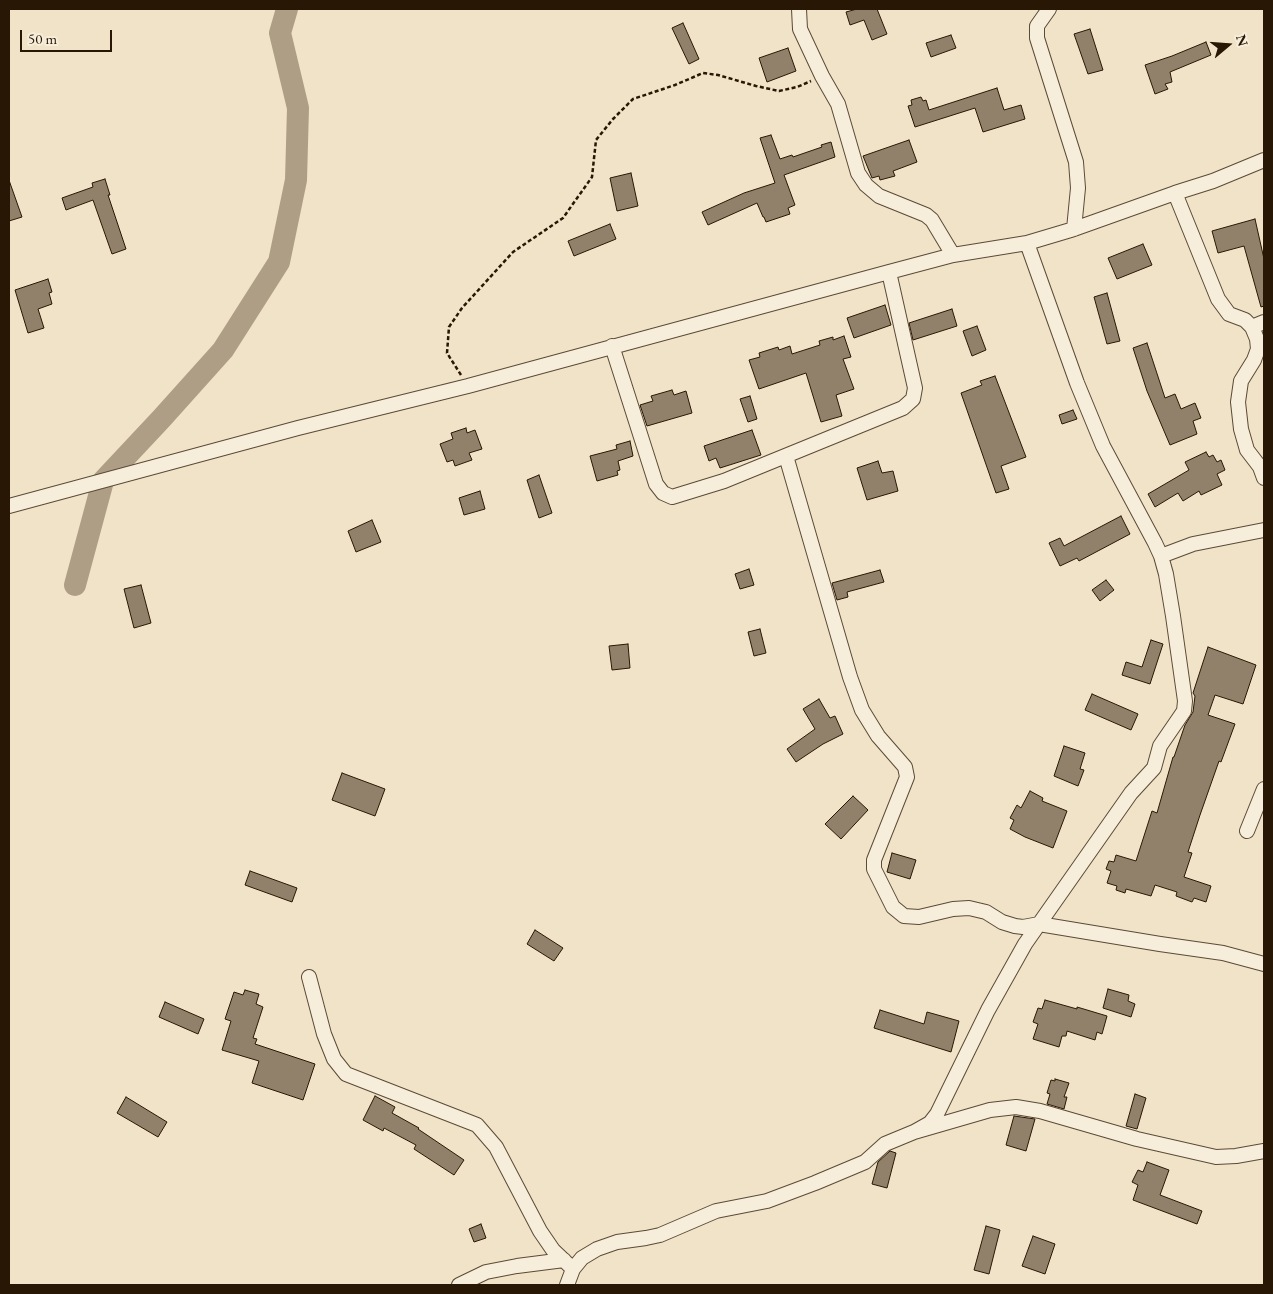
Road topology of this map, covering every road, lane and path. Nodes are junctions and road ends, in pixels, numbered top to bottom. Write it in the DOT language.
graph roads {
  1 [pos="799,9"];
  2 [pos="1050,9"];
  3 [pos="822,76"];
  4 [pos="1264,160"];
  5 [pos="1175,193"];
  6 [pos="1074,229"];
  7 [pos="1027,243"];
  8 [pos="953,255"];
  9 [pos="889,272"];
  10 [pos="1258,325"];
  11 [pos="612,346"];
  12 [pos="468,386"];
  13 [pos="786,456"];
  14 [pos="1264,478"];
  15 [pos="9,506"];
  16 [pos="1264,530"];
  17 [pos="1160,556"];
  18 [pos="1264,790"];
  19 [pos="1246,831"];
  20 [pos="1039,924"];
  21 [pos="1264,964"];
  22 [pos="309,976"];
  23 [pos="914,1132"];
  24 [pos="1264,1151"];
  25 [pos="569,1264"];
  26 [pos="459,1285"];
  27 [pos="567,1285"];
  1 -- 3 [label="street"];
  2 -- 6 [label="street"];
  3 -- 8 [label="street"];
  3 -- 12 [label="path"];
  4 -- 5 [label="street"];
  5 -- 6 [label="street"];
  5 -- 10 [label="street"];
  6 -- 7 [label="street"];
  7 -- 8 [label="street"];
  7 -- 17 [label="street"];
  8 -- 9 [label="street"];
  9 -- 11 [label="street"];
  9 -- 13 [label="street"];
  10 -- 14 [label="street"];
  11 -- 12 [label="street"];
  11 -- 13 [label="street"];
  12 -- 15 [label="street"];
  13 -- 20 [label="street"];
  16 -- 17 [label="street"];
  17 -- 20 [label="street"];
  18 -- 19 [label="street"];
  20 -- 21 [label="street"];
  20 -- 23 [label="street"];
  22 -- 25 [label="street"];
  23 -- 24 [label="street"];
  23 -- 25 [label="street"];
  25 -- 26 [label="street"];
  25 -- 27 [label="street"];
}
